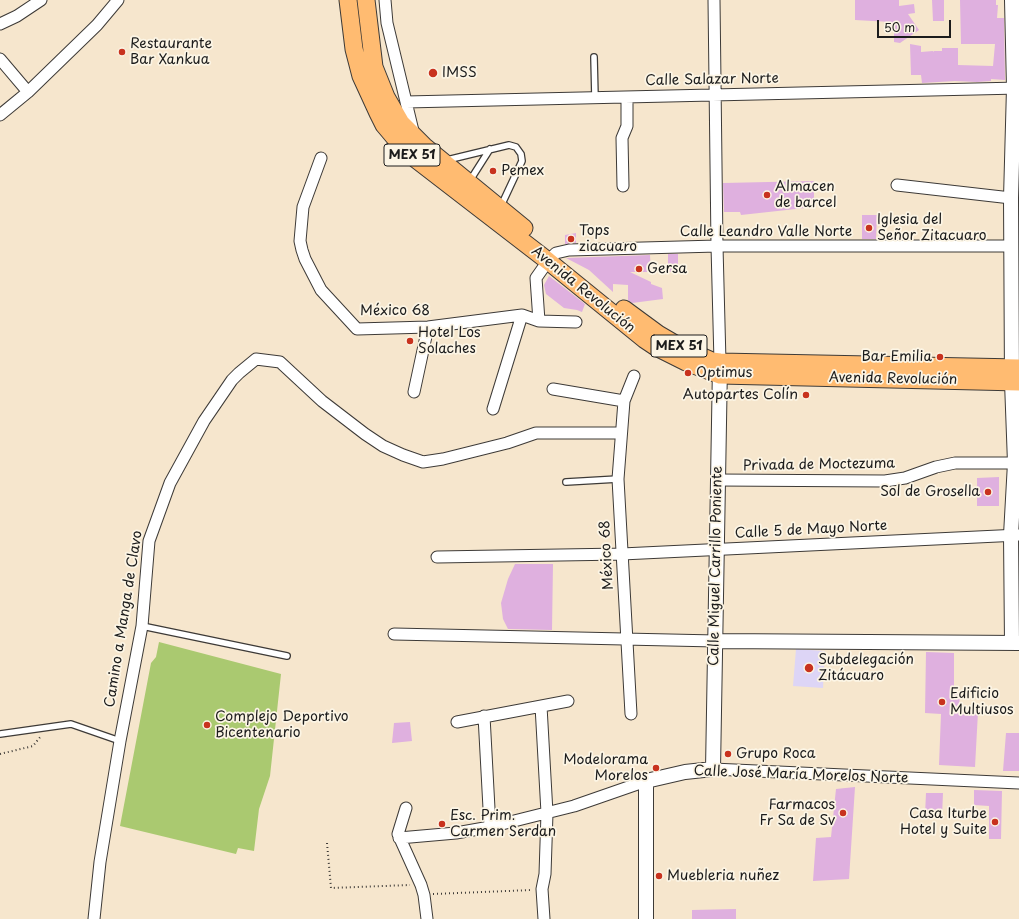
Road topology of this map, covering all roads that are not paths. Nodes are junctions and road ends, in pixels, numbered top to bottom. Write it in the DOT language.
graph roads {
  1 [pos="41,0"];
  2 [pos="118,0"];
  3 [pos="348,0"];
  4 [pos="366,0"];
  5 [pos="384,0"];
  6 [pos="714,0"];
  7 [pos="1012,0"];
  8 [pos="0,24"];
  9 [pos="594,56"];
  10 [pos="0,59"];
  11 [pos="1017,88"];
  12 [pos="28,92"];
  13 [pos="715,95"];
  14 [pos="628,97"];
  15 [pos="595,98"];
  16 [pos="406,102"];
  17 [pos="0,115"];
  18 [pos="415,137"];
  19 [pos="490,149"];
  20 [pos="321,158"];
  21 [pos="442,161"];
  22 [pos="897,185"];
  23 [pos="623,186"];
  24 [pos="465,188"];
  25 [pos="1011,198"];
  26 [pos="497,214"];
  27 [pos="717,246"];
  28 [pos="1011,246"];
  29 [pos="552,257"];
  30 [pos="522,315"];
  31 [pos="539,322"];
  32 [pos="576,322"];
  33 [pos="428,327"];
  34 [pos="720,369"];
  35 [pos="1015,375"];
  36 [pos="634,376"];
  37 [pos="554,389"];
  38 [pos="414,392"];
  39 [pos="624,401"];
  40 [pos="493,409"];
  41 [pos="621,432"];
  42 [pos="1015,463"];
  43 [pos="618,479"];
  44 [pos="717,480"];
  45 [pos="566,482"];
  46 [pos="1015,535"];
  47 [pos="717,550"];
  48 [pos="622,554"];
  49 [pos="437,557"];
  50 [pos="142,626"];
  51 [pos="394,634"];
  52 [pos="626,639"];
  53 [pos="716,641"];
  54 [pos="1015,643"];
  55 [pos="287,656"];
  56 [pos="568,700"];
  57 [pos="541,706"];
  58 [pos="631,714"];
  59 [pos="484,716"];
  60 [pos="457,722"];
  61 [pos="0,734"];
  62 [pos="120,741"];
  63 [pos="712,769"];
  64 [pos="646,781"];
  65 [pos="1019,782"];
  66 [pos="406,808"];
  67 [pos="547,813"];
  68 [pos="490,827"];
  69 [pos="399,838"];
  70 [pos="94,919"];
  71 [pos="427,919"];
  72 [pos="544,919"];
  73 [pos="646,919"];
  1 -- 8 [label="street"];
  2 -- 12 [label="street"];
  3 -- 24 [label="main road, Avenida Revolución / MEX 51"];
  4 -- 18 [label="main road, Avenida Revolución / MEX 51"];
  5 -- 16 [label="street"];
  6 -- 13 [label="street"];
  7 -- 11 [label="street"];
  9 -- 15 [label="lane"];
  10 -- 12 [label="street"];
  11 -- 13 [label="street, Calle Salazar Norte"];
  11 -- 25 [label="street"];
  12 -- 17 [label="street"];
  13 -- 14 [label="street, Calle Salazar Norte"];
  13 -- 27 [label="street"];
  14 -- 15 [label="street, Calle Salazar Norte"];
  14 -- 23 [label="street"];
  15 -- 16 [label="street, Calle Salazar Norte"];
  16 -- 18 [label="street"];
  18 -- 21 [label="main road, Avenida Revolución / MEX 51"];
  19 -- 21 [label="lane"];
  19 -- 24 [label="lane"];
  19 -- 26 [label="lane"];
  20 -- 33 [label="street, México 68"];
  21 -- 24 [label="main road, Avenida Revolución / MEX 51"];
  22 -- 25 [label="street"];
  24 -- 26 [label="main road, Avenida Revolución / MEX 51"];
  25 -- 28 [label="street"];
  26 -- 29 [label="main road, Avenida Revolución / MEX 51"];
  27 -- 28 [label="street, Calle Leandro Valle Norte"];
  27 -- 29 [label="street, Calle Leandro Valle Norte"];
  27 -- 34 [label="street"];
  28 -- 35 [label="street"];
  29 -- 31 [label="street"];
  29 -- 34 [label="main road, Avenida Revolución / MEX 51"];
  30 -- 31 [label="street, México 68"];
  30 -- 33 [label="street, México 68"];
  30 -- 40 [label="street"];
  31 -- 32 [label="street, México 68"];
  33 -- 38 [label="street"];
  34 -- 35 [label="main road, Avenida Revolución / MEX 51"];
  34 -- 44 [label="street, Calle Miguel Carrillo Poniente"];
  35 -- 42 [label="street"];
  36 -- 39 [label="street, México 68"];
  37 -- 39 [label="street"];
  39 -- 41 [label="street, México 68"];
  41 -- 43 [label="street, México 68"];
  41 -- 50 [label="street, Camino a Manga de Clavo"];
  42 -- 44 [label="street, Privada de Moctezuma"];
  42 -- 46 [label="street"];
  43 -- 45 [label="lane"];
  43 -- 48 [label="street, México 68"];
  44 -- 47 [label="street, Calle Miguel Carrillo Poniente"];
  46 -- 47 [label="street, Calle 5 de Mayo Norte"];
  46 -- 54 [label="street"];
  47 -- 48 [label="street, Calle 5 de Mayo Norte"];
  47 -- 53 [label="street, Calle Miguel Carrillo Poniente"];
  48 -- 49 [label="street, Calle 5 de Mayo Norte"];
  48 -- 52 [label="street, México 68"];
  50 -- 55 [label="lane"];
  50 -- 62 [label="street, Camino a Manga de Clavo"];
  51 -- 52 [label="street"];
  52 -- 53 [label="street"];
  52 -- 58 [label="street, México 68"];
  53 -- 54 [label="street"];
  53 -- 63 [label="street, Calle Miguel Carrillo Poniente"];
  56 -- 57 [label="street"];
  57 -- 59 [label="street"];
  57 -- 67 [label="street"];
  59 -- 60 [label="street"];
  59 -- 68 [label="street"];
  61 -- 62 [label="lane"];
  62 -- 70 [label="street, Camino a Manga de Clavo"];
  63 -- 64 [label="street, Calle José María Morelos Norte"];
  63 -- 65 [label="street, Calle José María Morelos Norte"];
  64 -- 67 [label="street, Calle José María Morelos Norte"];
  64 -- 73 [label="street"];
  66 -- 69 [label="street"];
  67 -- 68 [label="street, Calle José María Morelos Norte"];
  67 -- 72 [label="street"];
  68 -- 69 [label="street, Calle José María Morelos Norte"];
  69 -- 71 [label="street"];
}
